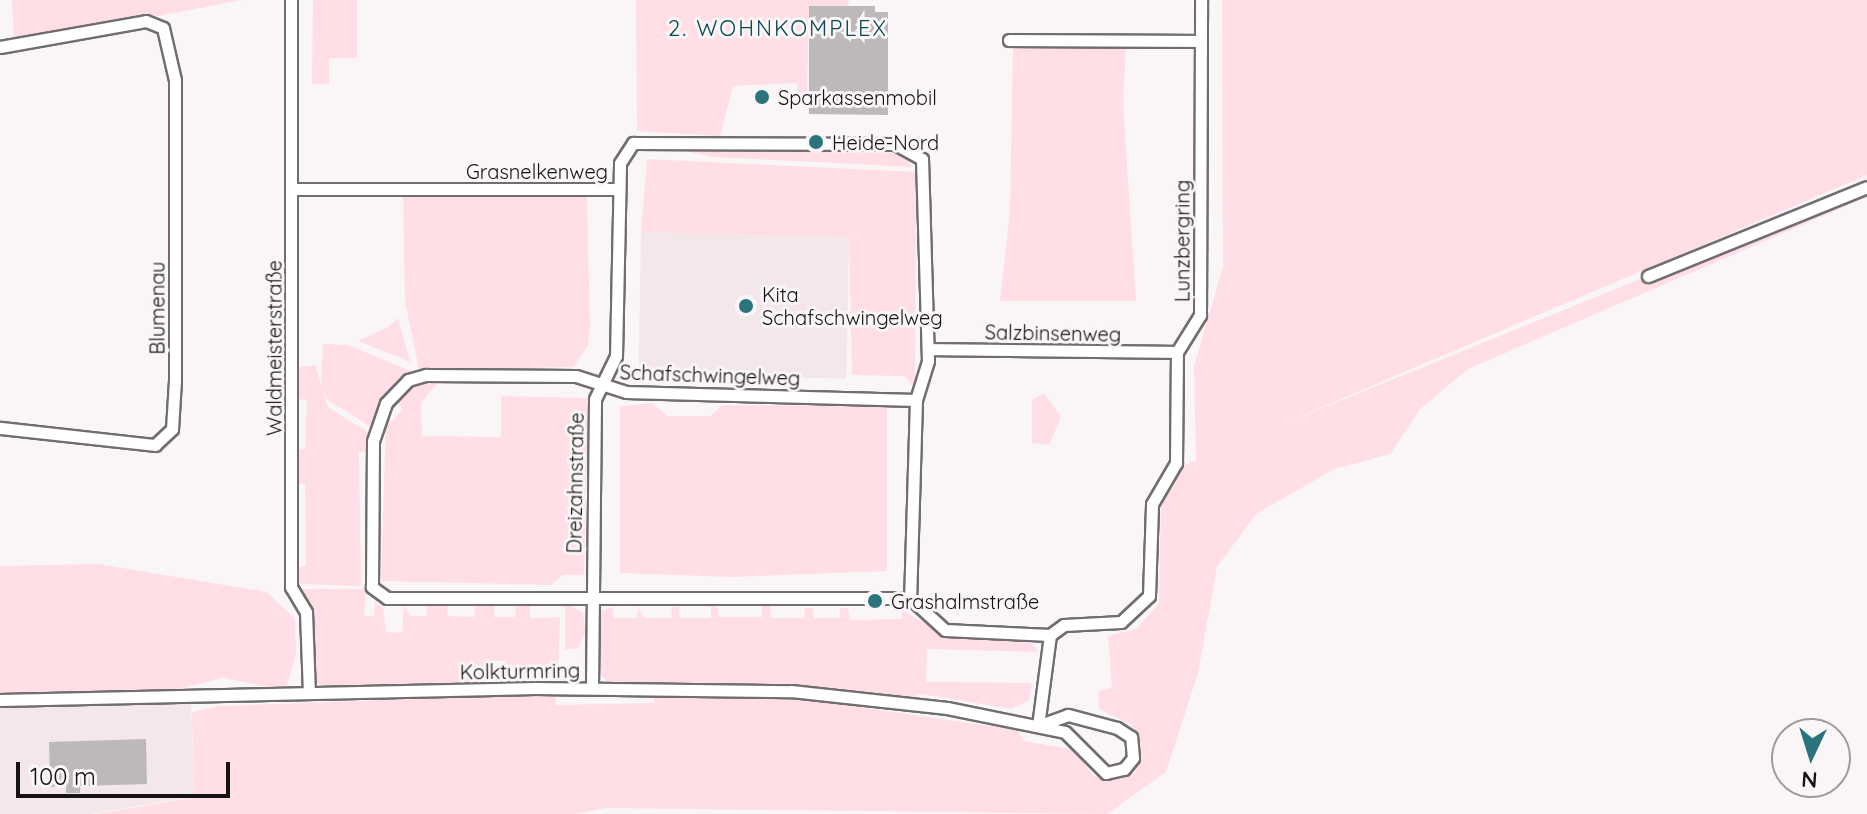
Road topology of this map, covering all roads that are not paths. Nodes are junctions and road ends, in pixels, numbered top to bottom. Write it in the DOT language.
graph roads {
  1 [pos="291,0"];
  2 [pos="1201,0"];
  3 [pos="1009,40"];
  4 [pos="1201,41"];
  5 [pos="0,47"];
  6 [pos="1867,187"];
  7 [pos="292,189"];
  8 [pos="618,189"];
  9 [pos="1648,276"];
  10 [pos="928,349"];
  11 [pos="1177,352"];
  12 [pos="599,385"];
  13 [pos="916,400"];
  14 [pos="0,428"];
  15 [pos="591,598"];
  16 [pos="910,598"];
  17 [pos="1050,635"];
  18 [pos="592,688"];
  19 [pos="309,693"];
  20 [pos="0,700"];
  21 [pos="1038,726"];
  1 -- 7 [label="street, Waldmeisterstraße"];
  2 -- 4 [label="street, Lunzbergring"];
  3 -- 4 [label="street"];
  4 -- 11 [label="street, Lunzbergring"];
  5 -- 14 [label="street, Blumenau"];
  6 -- 9 [label="street"];
  7 -- 8 [label="street, Grasnelkenweg"];
  7 -- 19 [label="street, Waldmeisterstraße"];
  8 -- 10 [label="street, Grasnelkenweg"];
  8 -- 12 [label="street, Dreizahnstraße"];
  10 -- 11 [label="street, Salzbinsenweg"];
  10 -- 13 [label="street"];
  11 -- 17 [label="street"];
  12 -- 13 [label="street, Schafschwingelweg"];
  12 -- 15 [label="street, Dreizahnstraße"];
  12 -- 15 [label="street, Schafschwingelweg"];
  13 -- 16 [label="street"];
  15 -- 16 [label="street"];
  15 -- 18 [label="street, Dreizahnstraße"];
  16 -- 17 [label="street"];
  17 -- 21 [label="street"];
  18 -- 19 [label="street, Kolkturmring"];
  18 -- 21 [label="street, Kolkturmring"];
  19 -- 20 [label="street, Kolkturmring"];
  21 -- 21 [label="street, Kolkturmring"];
}
